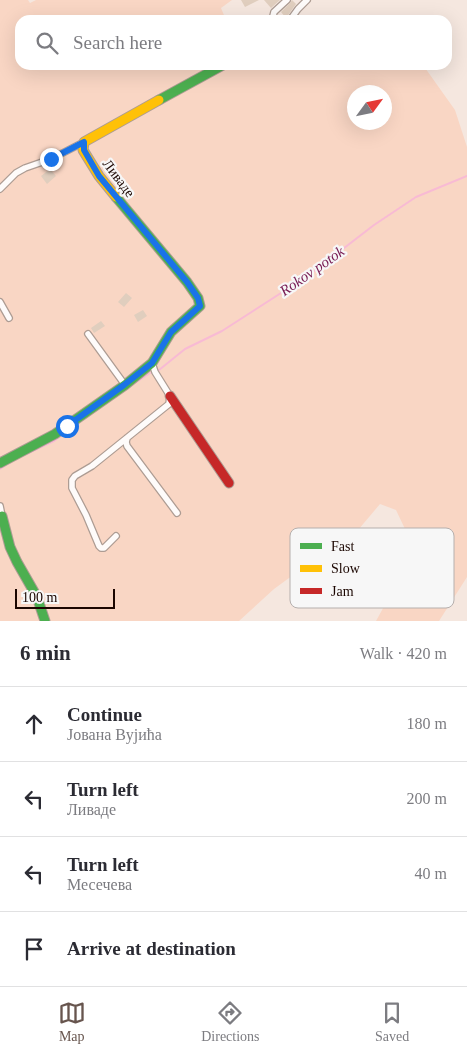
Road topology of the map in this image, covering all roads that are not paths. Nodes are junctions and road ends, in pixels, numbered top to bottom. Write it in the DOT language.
graph roads {
  1 [pos="286,0"];
  2 [pos="307,0"];
  3 [pos="273,15"];
  4 [pos="294,15"];
  5 [pos="214,70"];
  6 [pos="84,142"];
  7 [pos="0,189"];
  8 [pos="0,302"];
  9 [pos="9,318"];
  10 [pos="88,334"];
  11 [pos="152,363"];
  12 [pos="124,385"];
  13 [pos="170,396"];
  14 [pos="127,438"];
  15 [pos="0,463"];
  16 [pos="229,483"];
  17 [pos="0,506"];
  18 [pos="177,514"];
  19 [pos="1,518"];
  20 [pos="116,536"];
  21 [pos="45,621"];
  1 -- 3 [label="street"];
  2 -- 4 [label="street"];
  5 -- 6 [label="street"];
  6 -- 7 [label="street"];
  6 -- 11 [label="street, Ливаде"];
  8 -- 9 [label="street"];
  10 -- 12 [label="street"];
  11 -- 12 [label="street"];
  11 -- 13 [label="street"];
  12 -- 15 [label="street"];
  13 -- 14 [label="street"];
  13 -- 16 [label="street"];
  14 -- 18 [label="street"];
  14 -- 20 [label="street"];
  17 -- 19 [label="street"];
  19 -- 21 [label="street"];
}
